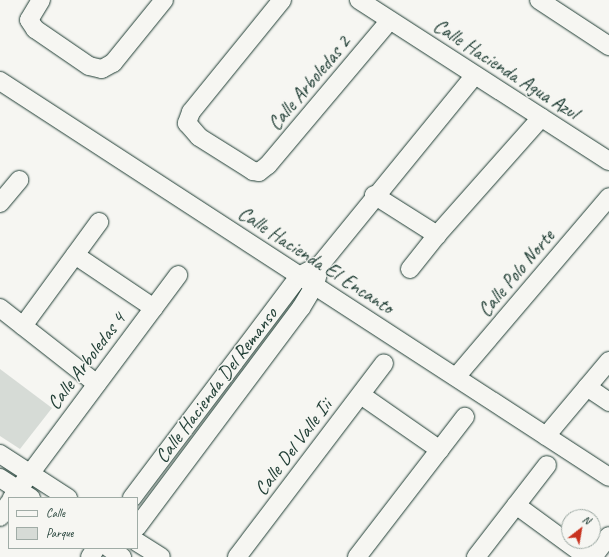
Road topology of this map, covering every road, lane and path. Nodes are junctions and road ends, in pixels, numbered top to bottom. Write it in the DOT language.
graph roads {
  1 [pos="41,0"];
  2 [pos="164,0"];
  3 [pos="282,0"];
  4 [pos="359,0"];
  5 [pos="539,0"];
  6 [pos="390,20"];
  7 [pos="609,46"];
  8 [pos="475,75"];
  9 [pos="0,81"];
  10 [pos="541,118"];
  11 [pos="609,161"];
  12 [pos="19,180"];
  13 [pos="374,195"];
  14 [pos="609,198"];
  15 [pos="0,203"];
  16 [pos="99,222"];
  17 [pos="437,235"];
  18 [pos="75,255"];
  19 [pos="320,265"];
  20 [pos="410,269"];
  21 [pos="178,275"];
  22 [pos="300,276"];
  23 [pos="315,286"];
  24 [pos="0,308"];
  25 [pos="154,308"];
  26 [pos="22,326"];
  27 [pos="609,361"];
  28 [pos="384,364"];
  29 [pos="456,377"];
  30 [pos="97,384"];
  31 [pos="587,387"];
  32 [pos="361,394"];
  33 [pos="609,402"];
  34 [pos="465,417"];
  35 [pos="546,436"];
  36 [pos="440,450"];
  37 [pos="0,454"];
  38 [pos="547,465"];
  39 [pos="29,474"];
  40 [pos="609,477"];
  41 [pos="0,478"];
  42 [pos="18,497"];
  43 [pos="66,497"];
  44 [pos="133,497"];
  45 [pos="516,505"];
  46 [pos="8,508"];
  47 [pos="0,517"];
  48 [pos="138,526"];
  49 [pos="609,536"];
  50 [pos="138,543"];
  51 [pos="161,557"];
  52 [pos="237,557"];
  53 [pos="357,557"];
  54 [pos="476,557"];
  55 [pos="587,557"];
  56 [pos="593,557"];
  1 -- 2 [label="street"];
  3 -- 6 [label="street, Calle Arboledas 2"];
  4 -- 6 [label="street, Calle Hacienda Agua Azul"];
  5 -- 7 [label="street"];
  6 -- 8 [label="street, Calle Hacienda Agua Azul"];
  8 -- 10 [label="street, Calle Hacienda Agua Azul"];
  8 -- 13 [label="street, Calle Hacienda Del Remanso"];
  9 -- 22 [label="street, Calle Hacienda El Encanto"];
  10 -- 11 [label="street, Calle Hacienda Agua Azul"];
  10 -- 17 [label="street"];
  12 -- 15 [label="street"];
  13 -- 17 [label="street"];
  13 -- 19 [label="street, Calle Hacienda Del Remanso"];
  14 -- 29 [label="street, Calle Polo Norte"];
  16 -- 18 [label="street"];
  17 -- 20 [label="street"];
  18 -- 25 [label="street"];
  18 -- 26 [label="street"];
  19 -- 22 [label="street, Calle Hacienda Del Remanso"];
  19 -- 23 [label="street, Calle Hacienda Del Remanso"];
  21 -- 25 [label="street, Calle Arboledas 4"];
  22 -- 23 [label="street, Calle Hacienda El Encanto"];
  22 -- 44 [label="street, Calle Hacienda Del Remanso"];
  23 -- 29 [label="street, Calle Hacienda El Encanto"];
  23 -- 48 [label="street, Calle Hacienda Del Remanso"];
  24 -- 26 [label="street"];
  25 -- 30 [label="street, Calle Arboledas 4"];
  26 -- 30 [label="street"];
  27 -- 31 [label="street"];
  28 -- 32 [label="street, Calle Del Valle Iii"];
  29 -- 35 [label="street, Calle Hacienda El Encanto"];
  30 -- 39 [label="street, Calle Arboledas 4"];
  31 -- 33 [label="street"];
  31 -- 35 [label="street"];
  32 -- 36 [label="street"];
  32 -- 52 [label="street, Calle Del Valle Iii"];
  34 -- 36 [label="street"];
  35 -- 40 [label="street, Calle Hacienda El Encanto"];
  36 -- 53 [label="street"];
  37 -- 39 [label="street"];
  38 -- 45 [label="street"];
  39 -- 42 [label="street, Calle Arboledas 4"];
  39 -- 43 [label="street"];
  41 -- 42 [label="street"];
  45 -- 54 [label="street"];
  45 -- 55 [label="street"];
  46 -- 47 [label="street, Calle Arboledas 4"];
  49 -- 56 [label="street"];
  50 -- 51 [label="street"];
}
